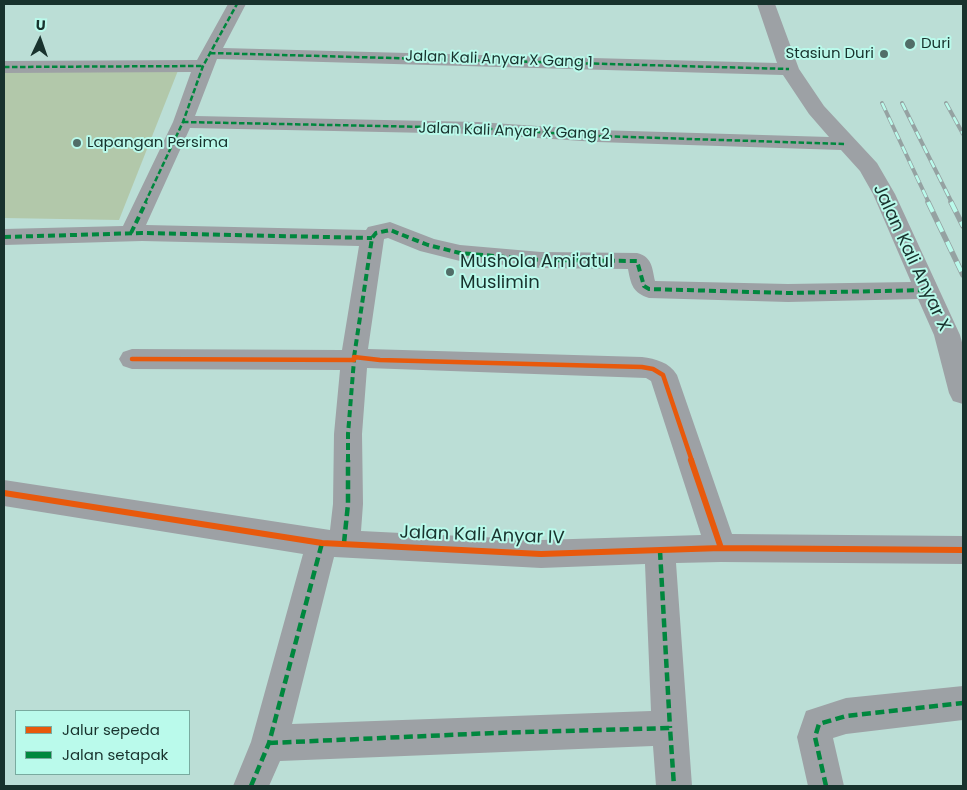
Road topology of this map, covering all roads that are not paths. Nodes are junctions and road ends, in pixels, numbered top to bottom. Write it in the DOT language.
graph roads {
  1 [pos="237,4"];
  2 [pos="766,4"];
  3 [pos="206,59"];
  4 [pos="4,67"];
  5 [pos="789,69"];
  6 [pos="183,122"];
  7 [pos="846,144"];
  8 [pos="131,233"];
  9 [pos="4,237"];
  10 [pos="372,238"];
  11 [pos="927,290"];
  12 [pos="354,358"];
  13 [pos="132,359"];
  14 [pos="963,393"];
  15 [pos="4,493"];
  16 [pos="333,543"];
  17 [pos="721,548"];
  18 [pos="963,550"];
  19 [pos="660,551"];
  20 [pos="963,703"];
  21 [pos="670,728"];
  22 [pos="269,743"];
  23 [pos="251,786"];
  24 [pos="674,786"];
  25 [pos="826,786"];
  1 -- 3 [label="street"];
  2 -- 5 [label="street, Jalan Kali Anyar X"];
  3 -- 4 [label="street, Jalan Kali Anyar X Gang 1"];
  3 -- 5 [label="street, Jalan Kali Anyar X Gang 1"];
  3 -- 6 [label="street"];
  5 -- 7 [label="street, Jalan Kali Anyar X"];
  6 -- 7 [label="street, Jalan Kali Anyar X Gang 2"];
  6 -- 8 [label="street"];
  7 -- 11 [label="street, Jalan Kali Anyar X"];
  8 -- 9 [label="street"];
  8 -- 10 [label="street"];
  10 -- 11 [label="street"];
  10 -- 12 [label="street"];
  11 -- 14 [label="street, Jalan Kali Anyar X"];
  12 -- 13 [label="street"];
  12 -- 16 [label="street"];
  12 -- 17 [label="street"];
  15 -- 16 [label="street, Jalan Kali Anyar IV"];
  16 -- 19 [label="street, Jalan Kali Anyar IV"];
  16 -- 22 [label="street"];
  17 -- 18 [label="street, Jalan Kali Anyar IV"];
  17 -- 19 [label="street, Jalan Kali Anyar IV"];
  19 -- 21 [label="street"];
  20 -- 25 [label="street"];
  21 -- 22 [label="street"];
  21 -- 24 [label="street"];
  22 -- 23 [label="street"];
}
